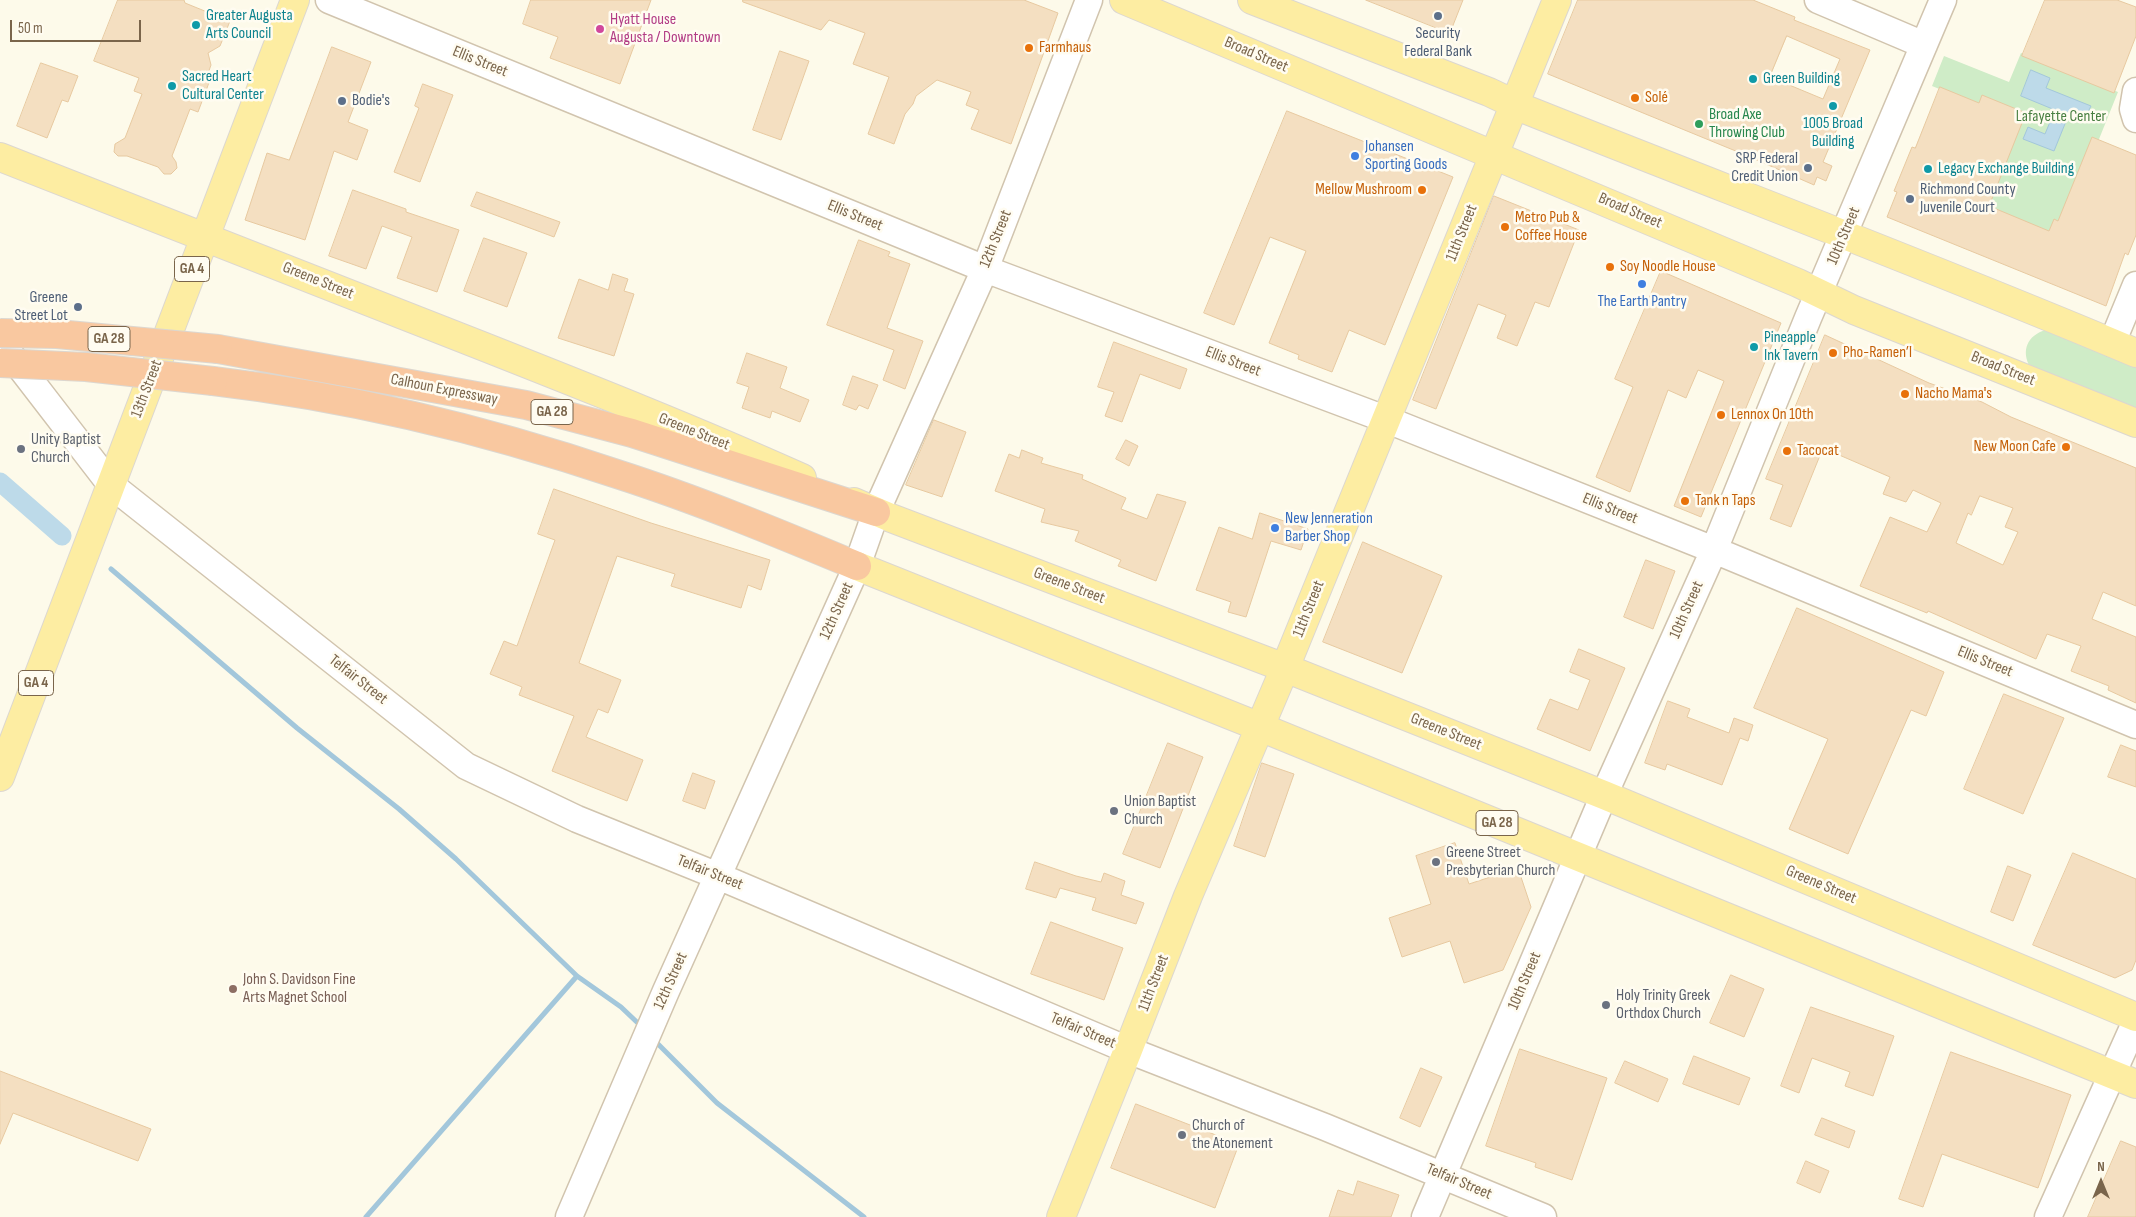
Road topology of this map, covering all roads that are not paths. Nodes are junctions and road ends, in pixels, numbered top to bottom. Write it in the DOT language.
graph roads {
  1 [pos="295,0"];
  2 [pos="329,0"];
  3 [pos="1090,0"];
  4 [pos="1124,0"];
  5 [pos="1252,0"];
  6 [pos="1557,0"];
  7 [pos="1818,0"];
  8 [pos="1943,0"];
  9 [pos="1924,45"];
  10 [pos="2136,91"];
  11 [pos="1514,104"];
  12 [pos="2136,118"];
  13 [pos="1494,154"];
  14 [pos="0,157"];
  15 [pos="1844,235"];
  16 [pos="204,236"];
  17 [pos="985,269"];
  18 [pos="2136,285"];
  19 [pos="1819,293"];
  20 [pos="0,333"];
  21 [pos="0,341"];
  22 [pos="2124,348"];
  23 [pos="0,363"];
  24 [pos="1385,419"];
  25 [pos="2136,423"];
  26 [pos="111,485"];
  27 [pos="876,512"];
  28 [pos="1714,550"];
  29 [pos="857,566"];
  30 [pos="1285,668"];
  31 [pos="2136,725"];
  32 [pos="1260,727"];
  33 [pos="0,777"];
  34 [pos="1604,795"];
  35 [pos="1578,856"];
  36 [pos="718,876"];
  37 [pos="2136,1017"];
  38 [pos="2136,1021"];
  39 [pos="1128,1050"];
  40 [pos="2124,1079"];
  41 [pos="1442,1175"];
  42 [pos="569,1217"];
  43 [pos="1061,1217"];
  44 [pos="1425,1217"];
  45 [pos="1543,1217"];
  46 [pos="2048,1217"];
  1 -- 16 [label="main road, 13th Street / GA 4"];
  2 -- 17 [label="street, Ellis Street"];
  3 -- 17 [label="street, 12th Street"];
  4 -- 13 [label="main road, Broad Street"];
  5 -- 11 [label="main road"];
  6 -- 11 [label="main road, 11th Street"];
  7 -- 9 [label="street"];
  8 -- 9 [label="street, 10th Street"];
  9 -- 15 [label="street, 10th Street"];
  10 -- 12 [label="street"];
  11 -- 13 [label="main road, 11th Street"];
  11 -- 15 [label="main road"];
  13 -- 19 [label="main road, Broad Street"];
  13 -- 24 [label="main road, 11th Street"];
  14 -- 16 [label="main road, Greene Street"];
  15 -- 19 [label="street, 10th Street"];
  15 -- 22 [label="main road"];
  16 -- 26 [label="main road, 13th Street / GA 4"];
  16 -- 27 [label="main road, Greene Street"];
  17 -- 24 [label="street, Ellis Street"];
  17 -- 27 [label="street, 12th Street"];
  18 -- 22 [label="street"];
  19 -- 25 [label="main road, Broad Street"];
  19 -- 28 [label="street, 10th Street"];
  20 -- 27 [label="highway, Calhoun Expressway / GA 28, bridge"];
  21 -- 26 [label="street, Telfair Street"];
  23 -- 29 [label="highway, Calhoun Expressway / GA 28, bridge"];
  24 -- 28 [label="street, Ellis Street"];
  24 -- 30 [label="main road, 11th Street"];
  26 -- 33 [label="main road, 13th Street / GA 4"];
  26 -- 36 [label="street, Telfair Street"];
  27 -- 29 [label="street, 12th Street"];
  27 -- 30 [label="main road, Greene Street / GA 28"];
  28 -- 31 [label="street, Ellis Street"];
  28 -- 34 [label="street, 10th Street"];
  29 -- 32 [label="main road, GA 28"];
  29 -- 36 [label="street, 12th Street"];
  30 -- 32 [label="main road, 11th Street"];
  30 -- 34 [label="main road, Greene Street / GA 28"];
  32 -- 35 [label="main road, GA 28"];
  32 -- 39 [label="main road, 11th Street"];
  34 -- 35 [label="street, 10th Street"];
  34 -- 37 [label="main road, Greene Street / GA 28"];
  35 -- 40 [label="main road, GA 28"];
  35 -- 41 [label="street, 10th Street"];
  36 -- 39 [label="street, Telfair Street"];
  36 -- 42 [label="street, 12th Street"];
  38 -- 40 [label="street"];
  39 -- 41 [label="street, Telfair Street"];
  39 -- 43 [label="main road, 11th Street"];
  40 -- 46 [label="street"];
  41 -- 44 [label="street, 10th Street"];
  41 -- 45 [label="street, Telfair Street"];
}
